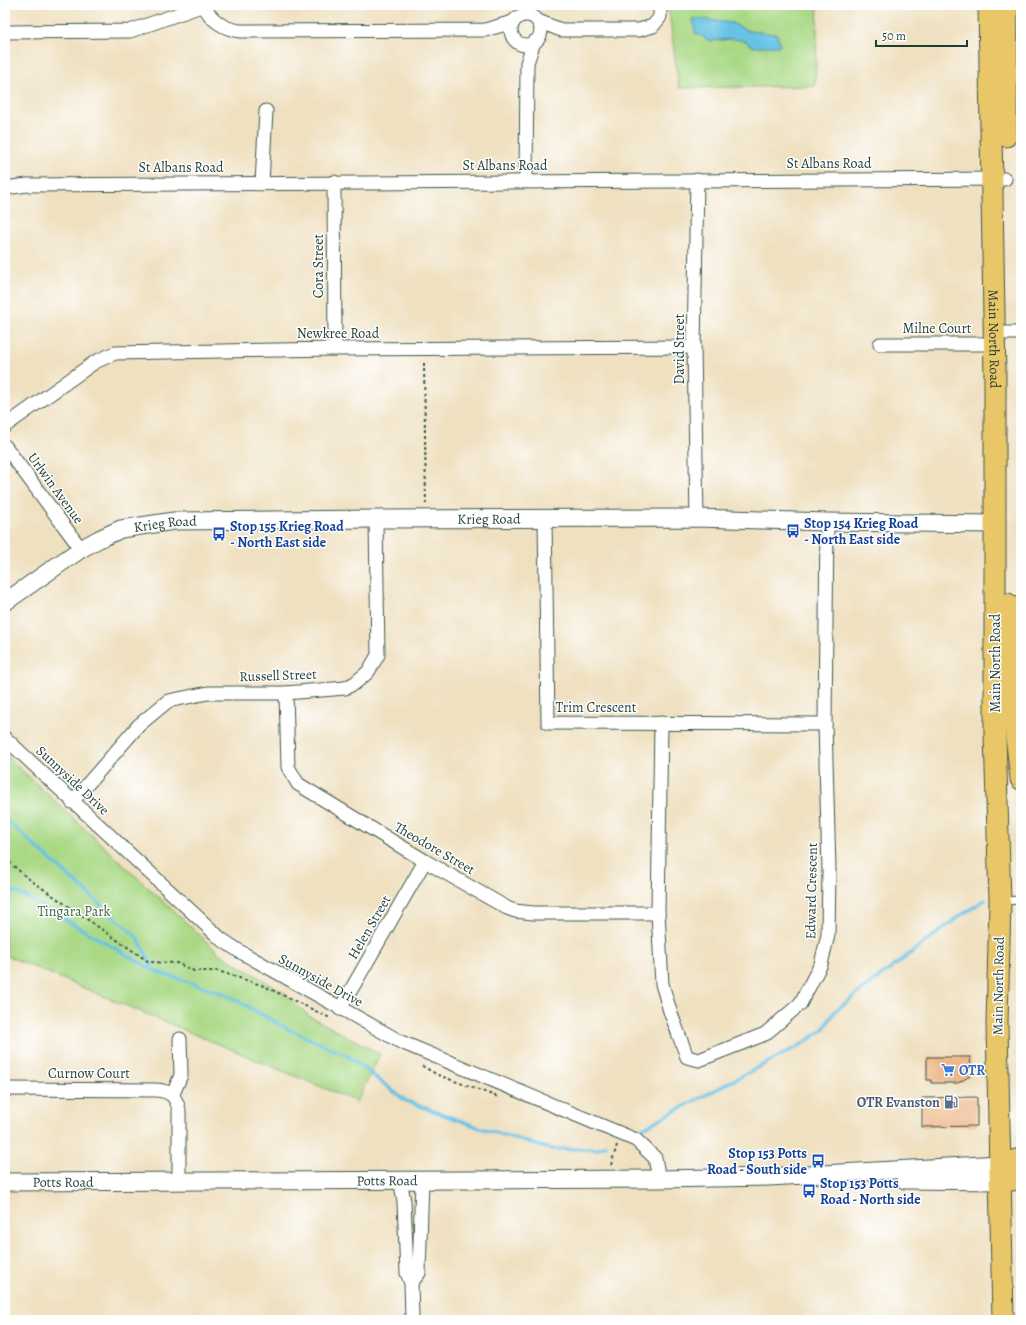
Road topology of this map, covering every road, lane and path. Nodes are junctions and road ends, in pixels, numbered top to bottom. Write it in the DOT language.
graph roads {
  1 [pos="204,5"];
  2 [pos="522,5"];
  3 [pos="660,5"];
  4 [pos="989,5"];
  5 [pos="1007,5"];
  6 [pos="534,14"];
  7 [pos="515,20"];
  8 [pos="485,30"];
  9 [pos="561,30"];
  10 [pos="5,32"];
  11 [pos="516,40"];
  12 [pos="536,40"];
  13 [pos="527,63"];
  14 [pos="266,111"];
  15 [pos="998,179"];
  16 [pos="697,180"];
  17 [pos="526,181"];
  18 [pos="334,182"];
  19 [pos="262,183"];
  20 [pos="5,188"];
  21 [pos="1007,337"];
  22 [pos="880,344"];
  23 [pos="694,347"];
  24 [pos="335,349"];
  25 [pos="424,363"];
  26 [pos="5,426"];
  27 [pos="5,446"];
  28 [pos="1007,500"];
  29 [pos="426,506"];
  30 [pos="698,518"];
  31 [pos="376,519"];
  32 [pos="545,519"];
  33 [pos="828,522"];
  34 [pos="995,524"];
  35 [pos="1007,543"];
  36 [pos="81,549"];
  37 [pos="5,602"];
  38 [pos="286,693"];
  39 [pos="661,723"];
  40 [pos="825,724"];
  41 [pos="5,738"];
  42 [pos="1021,779"];
  43 [pos="72,802"];
  44 [pos="5,858"];
  45 [pos="425,862"];
  46 [pos="1021,900"];
  47 [pos="1000,901"];
  48 [pos="658,913"];
  49 [pos="336,1014"];
  50 [pos="180,1039"];
  51 [pos="419,1064"];
  52 [pos="5,1089"];
  53 [pos="173,1094"];
  54 [pos="501,1098"];
  55 [pos="613,1140"];
  56 [pos="1021,1159"];
  57 [pos="1000,1173"];
  58 [pos="659,1179"];
  59 [pos="1021,1179"];
  60 [pos="400,1180"];
  61 [pos="422,1180"];
  62 [pos="616,1180"];
  63 [pos="5,1182"];
  64 [pos="179,1182"];
  65 [pos="411,1283"];
  66 [pos="411,1319"];
  67 [pos="1003,1320"];
  1 -- 8 [label="street"];
  1 -- 10 [label="street"];
  2 -- 7 [label="street"];
  3 -- 9 [label="street"];
  4 -- 15 [label="main road, Main North Road"];
  5 -- 15 [label="main road, Main North Road"];
  6 -- 7 [label="street"];
  6 -- 9 [label="street"];
  6 -- 12 [label="street"];
  7 -- 8 [label="street"];
  7 -- 11 [label="street"];
  8 -- 11 [label="street"];
  9 -- 12 [label="street"];
  11 -- 12 [label="street"];
  11 -- 13 [label="street"];
  12 -- 13 [label="street"];
  13 -- 17 [label="street"];
  14 -- 19 [label="street"];
  15 -- 16 [label="street, St Albans Road"];
  15 -- 21 [label="main road, Main North Road"];
  16 -- 17 [label="street, St Albans Road"];
  16 -- 23 [label="street, David Street"];
  17 -- 18 [label="street, St Albans Road"];
  18 -- 19 [label="street, St Albans Road"];
  18 -- 24 [label="street, Cora Street"];
  19 -- 20 [label="street, St Albans Road"];
  21 -- 22 [label="street, Milne Court"];
  21 -- 28 [label="main road, Main North Road"];
  21 -- 34 [label="main road, Main North Road"];
  23 -- 24 [label="street, Newkree Road"];
  23 -- 30 [label="street, David Street"];
  24 -- 26 [label="street, Newkree Road"];
  25 -- 29 [label="path"];
  27 -- 36 [label="street, Urlwin Avenue"];
  28 -- 34 [label="main road"];
  28 -- 35 [label="main road, Main North Road"];
  30 -- 32 [label="street, Krieg Road"];
  30 -- 33 [label="street, Krieg Road"];
  31 -- 32 [label="street, Krieg Road"];
  31 -- 36 [label="street, Krieg Road"];
  31 -- 38 [label="street, Russell Street"];
  32 -- 39 [label="street, Trim Crescent"];
  33 -- 34 [label="street, Krieg Road"];
  33 -- 40 [label="street, Edward Crescent"];
  34 -- 35 [label="main road"];
  34 -- 47 [label="main road, Main North Road"];
  35 -- 42 [label="main road, Main North Road"];
  36 -- 37 [label="street, Krieg Road"];
  38 -- 43 [label="street, Russell Street"];
  38 -- 45 [label="street, Theodore Street"];
  39 -- 40 [label="street, Trim Crescent"];
  39 -- 48 [label="street, Edward Crescent"];
  40 -- 48 [label="street, Edward Crescent"];
  41 -- 43 [label="street, Sunnyside Drive"];
  43 -- 49 [label="street, Sunnyside Drive"];
  44 -- 49 [label="path"];
  45 -- 48 [label="street, Theodore Street"];
  45 -- 49 [label="street, Helen Street"];
  46 -- 47 [label="lane"];
  47 -- 57 [label="main road, Main North Road"];
  49 -- 58 [label="street, Sunnyside Drive"];
  50 -- 53 [label="street"];
  51 -- 54 [label="path"];
  52 -- 53 [label="street, Curnow Court"];
  53 -- 64 [label="street"];
  55 -- 62 [label="path"];
  56 -- 57 [label="main road"];
  57 -- 58 [label="street, Potts Road"];
  57 -- 59 [label="main road"];
  57 -- 67 [label="main road, Main North Road"];
  58 -- 62 [label="street, Potts Road"];
  60 -- 61 [label="street, Potts Road"];
  60 -- 64 [label="street, Potts Road"];
  60 -- 65 [label="street"];
  61 -- 62 [label="street, Potts Road"];
  61 -- 65 [label="street"];
  63 -- 64 [label="street, Potts Road"];
  65 -- 66 [label="street"];
}
